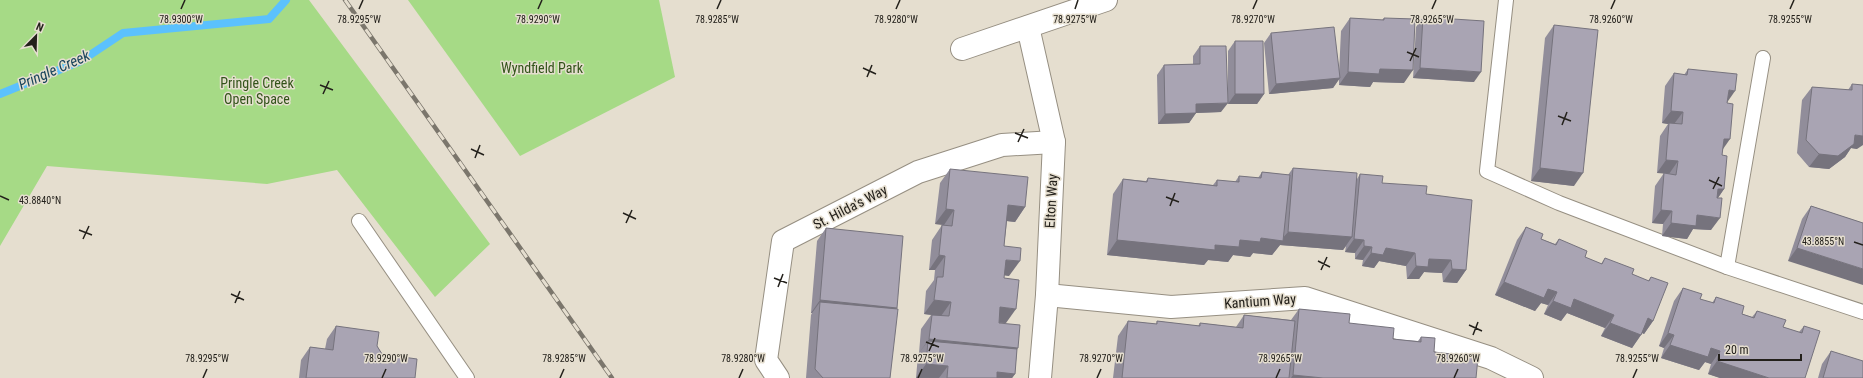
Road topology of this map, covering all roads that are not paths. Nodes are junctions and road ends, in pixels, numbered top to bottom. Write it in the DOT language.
graph roads {
  1 [pos="1106,0"];
  2 [pos="1506,0"];
  3 [pos="1028,27"];
  4 [pos="962,49"];
  5 [pos="1763,58"];
  6 [pos="1054,142"];
  7 [pos="359,221"];
  8 [pos="1727,267"];
  9 [pos="1047,296"];
  10 [pos="1863,312"];
  11 [pos="467,378"];
  12 [pos="778,378"];
  13 [pos="1040,378"];
  14 [pos="1532,378"];
  1 -- 3 [label="street"];
  2 -- 8 [label="lane"];
  3 -- 4 [label="street"];
  3 -- 6 [label="street, Elton Way"];
  5 -- 8 [label="lane"];
  6 -- 9 [label="street, Elton Way"];
  6 -- 12 [label="street, St. Hilda's Way"];
  7 -- 11 [label="lane"];
  8 -- 10 [label="lane"];
  9 -- 13 [label="street, Elton Way"];
  9 -- 14 [label="street, Kantium Way"];
}
